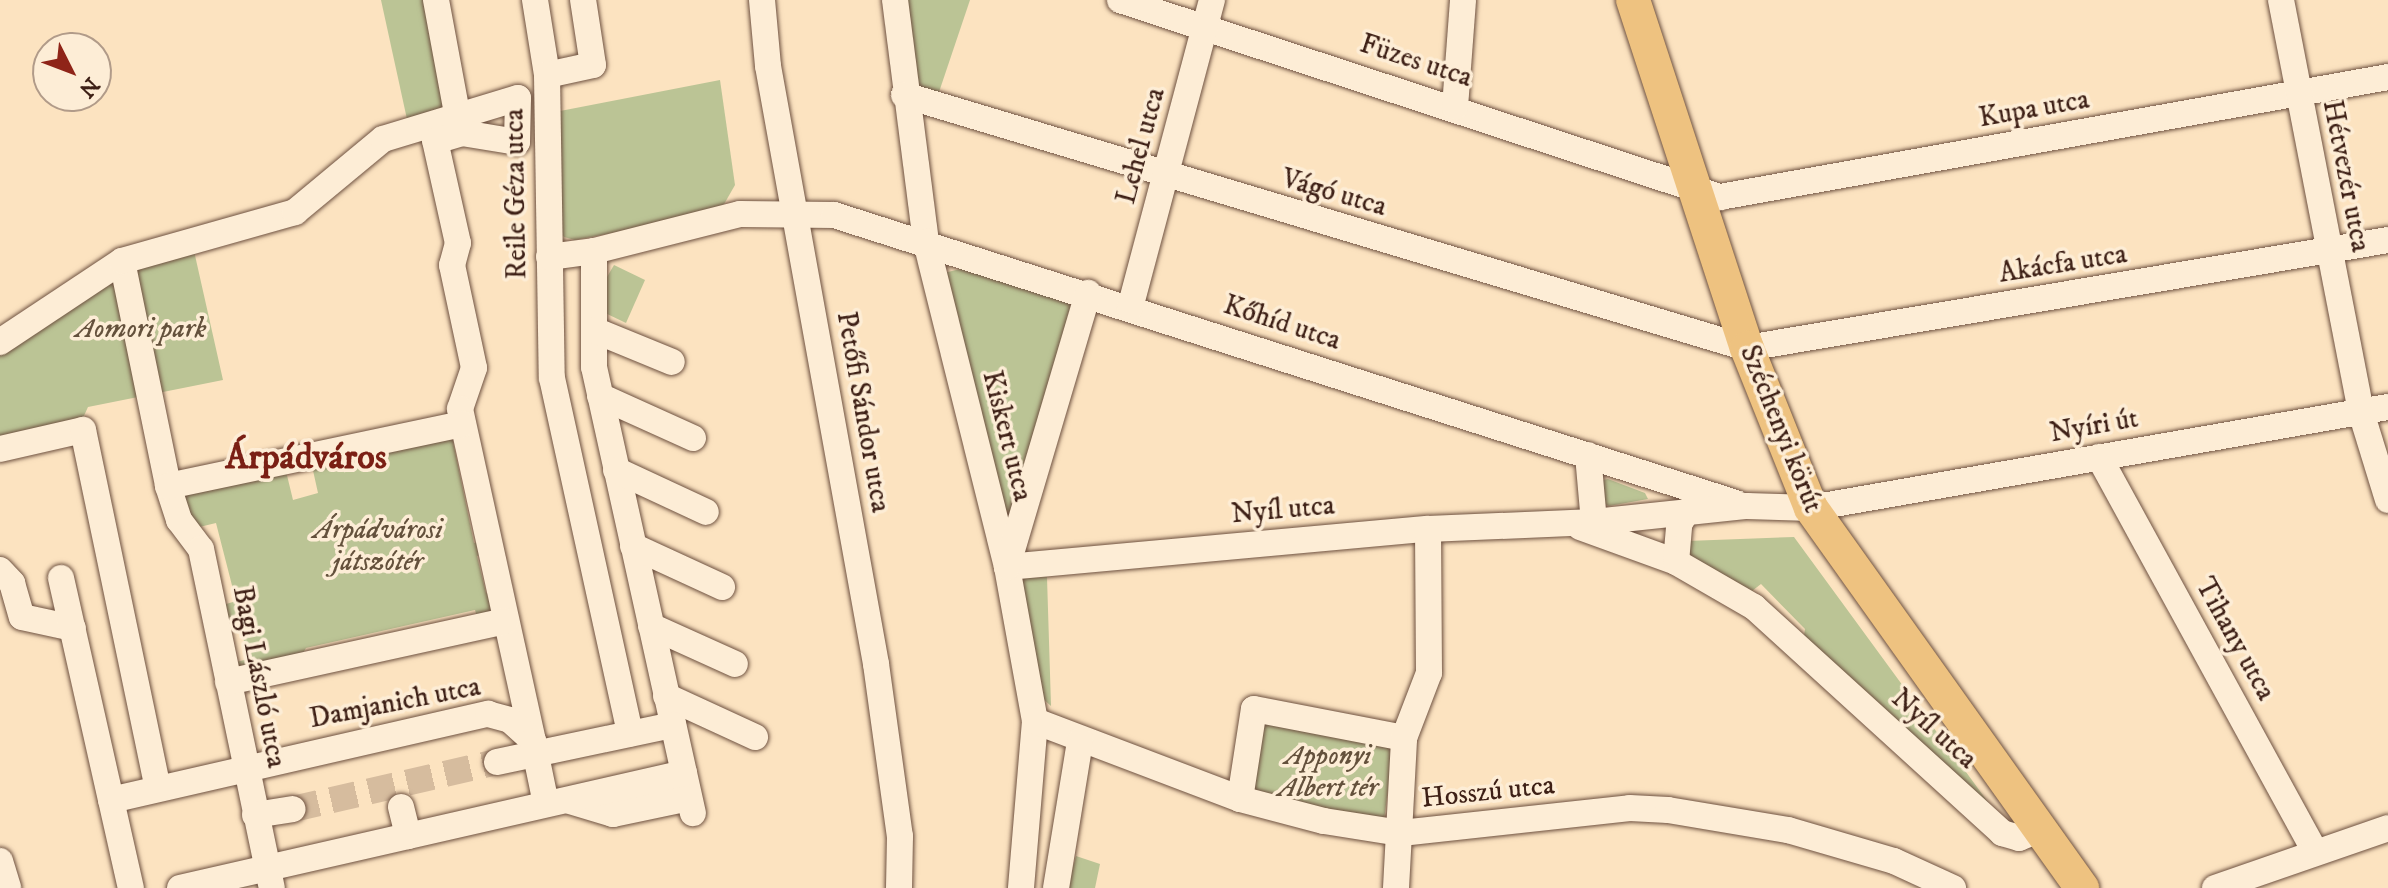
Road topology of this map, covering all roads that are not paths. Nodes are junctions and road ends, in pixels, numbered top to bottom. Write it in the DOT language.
graph roads {
  1 [pos="436,0"];
  2 [pos="535,0"];
  3 [pos="583,0"];
  4 [pos="762,0"];
  5 [pos="895,0"];
  6 [pos="1120,0"];
  7 [pos="1212,0"];
  8 [pos="1463,0"];
  9 [pos="1633,0"];
  10 [pos="2281,0"];
  11 [pos="1207,27"];
  12 [pos="547,75"];
  13 [pos="2388,77"];
  14 [pos="904,95"];
  15 [pos="2298,95"];
  16 [pos="1455,107"];
  17 [pos="458,119"];
  18 [pos="433,134"];
  19 [pos="1166,177"];
  20 [pos="1693,184"];
  21 [pos="795,213"];
  22 [pos="2388,240"];
  23 [pos="926,242"];
  24 [pos="594,251"];
  25 [pos="2328,252"];
  26 [pos="549,257"];
  27 [pos="122,261"];
  28 [pos="1088,293"];
  29 [pos="1130,308"];
  30 [pos="594,330"];
  31 [pos="0,342"];
  32 [pos="1747,348"];
  33 [pos="672,362"];
  34 [pos="554,387"];
  35 [pos="598,388"];
  36 [pos="2388,407"];
  37 [pos="2361,412"];
  38 [pos="463,424"];
  39 [pos="693,438"];
  40 [pos="0,449"];
  41 [pos="1588,455"];
  42 [pos="2099,457"];
  43 [pos="616,470"];
  44 [pos="168,486"];
  45 [pos="2388,500"];
  46 [pos="1747,506"];
  47 [pos="1811,508"];
  48 [pos="1687,511"];
  49 [pos="706,512"];
  50 [pos="1565,521"];
  51 [pos="1594,522"];
  52 [pos="1428,529"];
  53 [pos="633,546"];
  54 [pos="1676,562"];
  55 [pos="1007,567"];
  56 [pos="0,570"];
  57 [pos="642,587"];
  58 [pos="722,587"];
  59 [pos="600,596"];
  60 [pos="505,621"];
  61 [pos="651,626"];
  62 [pos="735,664"];
  63 [pos="228,682"];
  64 [pos="666,696"];
  65 [pos="1035,721"];
  66 [pos="673,725"];
  67 [pos="630,734"];
  68 [pos="755,737"];
  69 [pos="1404,738"];
  70 [pos="1080,741"];
  71 [pos="535,747"];
  72 [pos="497,762"];
  73 [pos="244,767"];
  74 [pos="158,788"];
  75 [pos="1240,799"];
  76 [pos="111,800"];
  77 [pos="556,802"];
  78 [pos="401,807"];
  79 [pos="293,809"];
  80 [pos="255,815"];
  81 [pos="2388,828"];
  82 [pos="2041,829"];
  83 [pos="1401,833"];
  84 [pos="408,836"];
  85 [pos="900,836"];
  86 [pos="2315,851"];
  87 [pos="0,861"];
  88 [pos="269,878"];
  89 [pos="8,888"];
  90 [pos="131,888"];
  91 [pos="180,888"];
  92 [pos="883,888"];
  93 [pos="891,888"];
  94 [pos="899,888"];
  95 [pos="908,888"];
  96 [pos="1021,888"];
  97 [pos="1056,888"];
  98 [pos="1396,888"];
  99 [pos="1953,888"];
  100 [pos="2082,888"];
  101 [pos="2215,888"];
  1 -- 17 [label="street"];
  2 -- 12 [label="street, Reile Géza utca"];
  3 -- 12 [label="street"];
  4 -- 21 [label="street, Petőfi Sándor utca"];
  5 -- 14 [label="street, Kiskert utca"];
  6 -- 11 [label="street, Füzes utca"];
  7 -- 11 [label="street, Lehel utca"];
  8 -- 16 [label="street"];
  9 -- 20 [label="main road, Széchenyi körút"];
  10 -- 15 [label="street, Hétvezér utca"];
  11 -- 16 [label="street, Füzes utca"];
  11 -- 19 [label="street, Lehel utca"];
  12 -- 26 [label="street, Reile Géza utca"];
  13 -- 15 [label="street, Kupa utca"];
  14 -- 19 [label="street, Vágó utca"];
  14 -- 23 [label="street, Kiskert utca"];
  15 -- 20 [label="street, Kupa utca"];
  15 -- 25 [label="street, Hétvezér utca"];
  16 -- 20 [label="street, Füzes utca"];
  17 -- 18 [label="street"];
  17 -- 18 [label="street"];
  18 -- 27 [label="street"];
  18 -- 38 [label="street"];
  19 -- 29 [label="street, Lehel utca"];
  19 -- 32 [label="street, Vágó utca"];
  20 -- 32 [label="main road, Széchenyi körút"];
  21 -- 23 [label="street, Kőhíd utca"];
  21 -- 24 [label="street, Kőhíd utca"];
  21 -- 85 [label="street, Petőfi Sándor utca"];
  22 -- 25 [label="street, Akácfa utca"];
  23 -- 28 [label="street, Kőhíd utca"];
  23 -- 55 [label="street, Kiskert utca"];
  24 -- 26 [label="street, Kőhíd utca"];
  24 -- 30 [label="street"];
  25 -- 32 [label="street, Akácfa utca"];
  25 -- 37 [label="street, Hétvezér utca"];
  26 -- 34 [label="street, Reile Géza utca"];
  27 -- 31 [label="street"];
  27 -- 44 [label="street, Bagi László utca"];
  28 -- 29 [label="street, Kőhíd utca"];
  28 -- 55 [label="street"];
  29 -- 41 [label="street, Kőhíd utca"];
  30 -- 33 [label="street"];
  30 -- 35 [label="street"];
  32 -- 47 [label="main road, Széchenyi körút"];
  34 -- 35 [label="street"];
  34 -- 59 [label="street, Reile Géza utca"];
  35 -- 39 [label="street"];
  35 -- 43 [label="street"];
  36 -- 37 [label="street, Nyíri út"];
  37 -- 42 [label="street, Nyíri út"];
  37 -- 45 [label="street, Hétvezér utca"];
  38 -- 44 [label="street"];
  38 -- 60 [label="street"];
  40 -- 74 [label="street"];
  41 -- 46 [label="street, Kőhíd utca"];
  41 -- 51 [label="street"];
  42 -- 47 [label="street, Nyíri út"];
  42 -- 86 [label="street, Tihany utca"];
  43 -- 49 [label="street"];
  43 -- 53 [label="street"];
  44 -- 63 [label="street, Bagi László utca"];
  46 -- 47 [label="street, Nyíl utca"];
  46 -- 48 [label="street, Nyíl utca"];
  47 -- 82 [label="main road, Széchenyi körút"];
  48 -- 51 [label="street, Nyíl utca"];
  48 -- 54 [label="street"];
  50 -- 51 [label="street, Nyíl utca"];
  50 -- 52 [label="street, Nyíl utca"];
  50 -- 54 [label="street, Nyíl utca"];
  52 -- 55 [label="street, Nyíl utca"];
  52 -- 69 [label="street"];
  53 -- 57 [label="street"];
  53 -- 58 [label="street"];
  54 -- 82 [label="street, Nyíl utca"];
  55 -- 65 [label="street, Kiskert utca"];
  56 -- 76 [label="street"];
  57 -- 59 [label="street"];
  57 -- 61 [label="street"];
  59 -- 67 [label="street, Reile Géza utca"];
  60 -- 63 [label="street"];
  60 -- 71 [label="street"];
  61 -- 62 [label="street"];
  61 -- 64 [label="street"];
  63 -- 73 [label="street, Bagi László utca"];
  64 -- 66 [label="street"];
  64 -- 68 [label="street"];
  65 -- 70 [label="street, Hosszú utca"];
  65 -- 96 [label="street, Kiskert utca"];
  66 -- 67 [label="street"];
  66 -- 77 [label="street"];
  67 -- 71 [label="street"];
  69 -- 75 [label="street"];
  69 -- 83 [label="street"];
  70 -- 75 [label="street, Hosszú utca"];
  70 -- 97 [label="street"];
  71 -- 72 [label="street"];
  71 -- 73 [label="street, Damjanich utca"];
  71 -- 77 [label="street"];
  73 -- 74 [label="street, Damjanich utca"];
  73 -- 80 [label="street, Bagi László utca"];
  74 -- 76 [label="street, Damjanich utca"];
  75 -- 83 [label="street, Hosszú utca"];
  76 -- 90 [label="street"];
  77 -- 84 [label="street"];
  78 -- 84 [label="street"];
  79 -- 80 [label="street"];
  80 -- 88 [label="street, Bagi László utca"];
  81 -- 86 [label="street"];
  82 -- 100 [label="main road, Széchenyi körút"];
  83 -- 98 [label="street"];
  83 -- 99 [label="street, Hosszú utca"];
  84 -- 88 [label="street"];
  85 -- 92 [label="street"];
  85 -- 93 [label="street, Petőfi Sándor utca"];
  85 -- 94 [label="street, Petőfi Sándor utca"];
  85 -- 95 [label="street"];
  86 -- 101 [label="street"];
  87 -- 89 [label="street"];
  88 -- 91 [label="street"];
}
